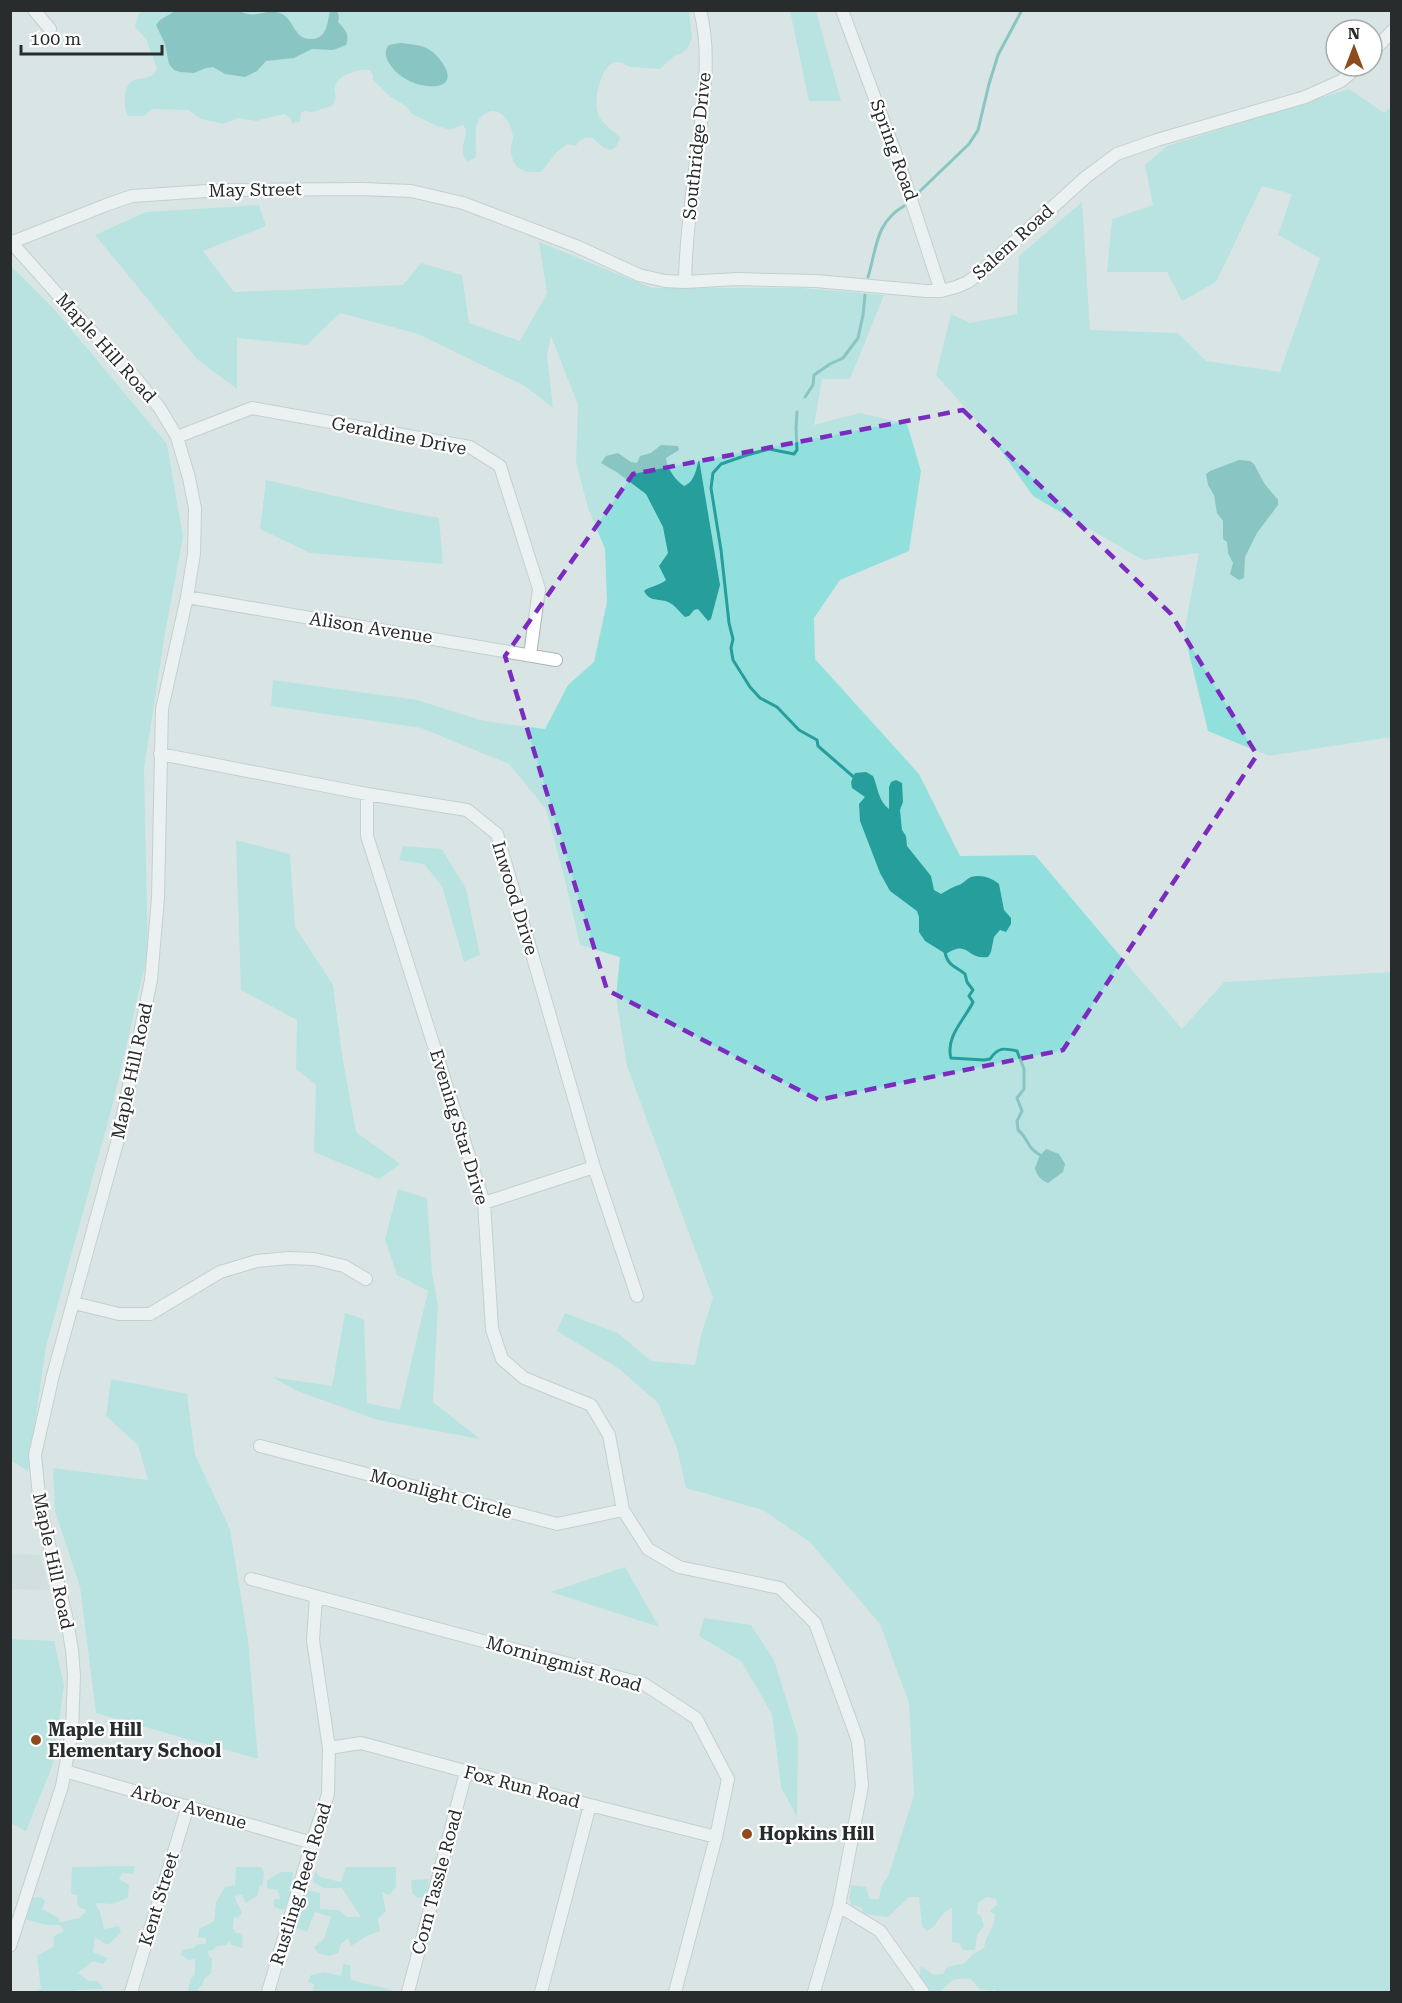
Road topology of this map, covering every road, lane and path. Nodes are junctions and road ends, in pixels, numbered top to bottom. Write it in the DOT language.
graph roads {
  1 [pos="34,10"];
  2 [pos="700,10"];
  3 [pos="842,10"];
  4 [pos="50,29"];
  5 [pos="1345,78"];
  6 [pos="503,218"];
  7 [pos="11,242"];
  8 [pos="686,282"];
  9 [pos="941,291"];
  10 [pos="177,437"];
  11 [pos="187,597"];
  12 [pos="530,655"];
  13 [pos="556,660"];
  14 [pos="160,754"];
  15 [pos="367,794"];
  16 [pos="594,1167"];
  17 [pos="484,1203"];
  18 [pos="366,1279"];
  19 [pos="638,1296"];
  20 [pos="74,1304"];
  21 [pos="261,1446"];
  22 [pos="623,1510"];
  23 [pos="251,1579"];
  24 [pos="316,1597"];
  25 [pos="328,1748"];
  26 [pos="65,1771"];
  27 [pos="466,1772"];
  28 [pos="590,1805"];
  29 [pos="188,1806"];
  30 [pos="716,1837"];
  31 [pos="312,1843"];
  32 [pos="840,1906"];
  33 [pos="10,1946"];
  34 [pos="131,1992"];
  35 [pos="268,1992"];
  36 [pos="408,1992"];
  37 [pos="541,1992"];
  38 [pos="675,1992"];
  39 [pos="814,1992"];
  40 [pos="923,1992"];
  1 -- 4 [label="street"];
  2 -- 8 [label="street, Southridge Drive"];
  3 -- 9 [label="street, Spring Road"];
  5 -- 9 [label="street, Salem Road"];
  6 -- 7 [label="street, May Street"];
  6 -- 8 [label="street, Salem Road"];
  7 -- 10 [label="street, Maple Hill Road"];
  8 -- 9 [label="street, Salem Road"];
  10 -- 11 [label="street, Maple Hill Road"];
  10 -- 12 [label="street, Geraldine Drive"];
  11 -- 12 [label="street, Alison Avenue"];
  11 -- 14 [label="street, Maple Hill Road"];
  12 -- 13 [label="street, Alison Avenue"];
  14 -- 15 [label="street, Inwood Drive"];
  14 -- 20 [label="street, Maple Hill Road"];
  15 -- 16 [label="street, Inwood Drive"];
  15 -- 17 [label="street, Evening Star Drive"];
  16 -- 17 [label="street"];
  16 -- 19 [label="street, Inwood Drive"];
  17 -- 22 [label="street, Evening Star Drive"];
  18 -- 20 [label="street"];
  20 -- 26 [label="street, Maple Hill Road"];
  21 -- 22 [label="street, Moonlight Circle"];
  22 -- 32 [label="street, Evening Star Drive"];
  23 -- 24 [label="street, Morningmist Road"];
  24 -- 25 [label="street, Rustling Reed Road"];
  24 -- 30 [label="street, Morningmist Road"];
  25 -- 27 [label="street, Fox Run Road"];
  25 -- 31 [label="street, Rustling Reed Road"];
  26 -- 29 [label="street, Arbor Avenue"];
  26 -- 33 [label="street, Maple Hill Road"];
  27 -- 28 [label="street, Fox Run Road"];
  27 -- 36 [label="street, Corn Tassle Road"];
  28 -- 30 [label="street, Fox Run Road"];
  28 -- 37 [label="street"];
  29 -- 31 [label="street, Arbor Avenue"];
  29 -- 34 [label="street, Kent Street"];
  30 -- 38 [label="street, Morningmist Road"];
  31 -- 35 [label="street, Rustling Reed Road"];
  32 -- 39 [label="street, Evening Star Drive"];
  32 -- 40 [label="street"];
}
